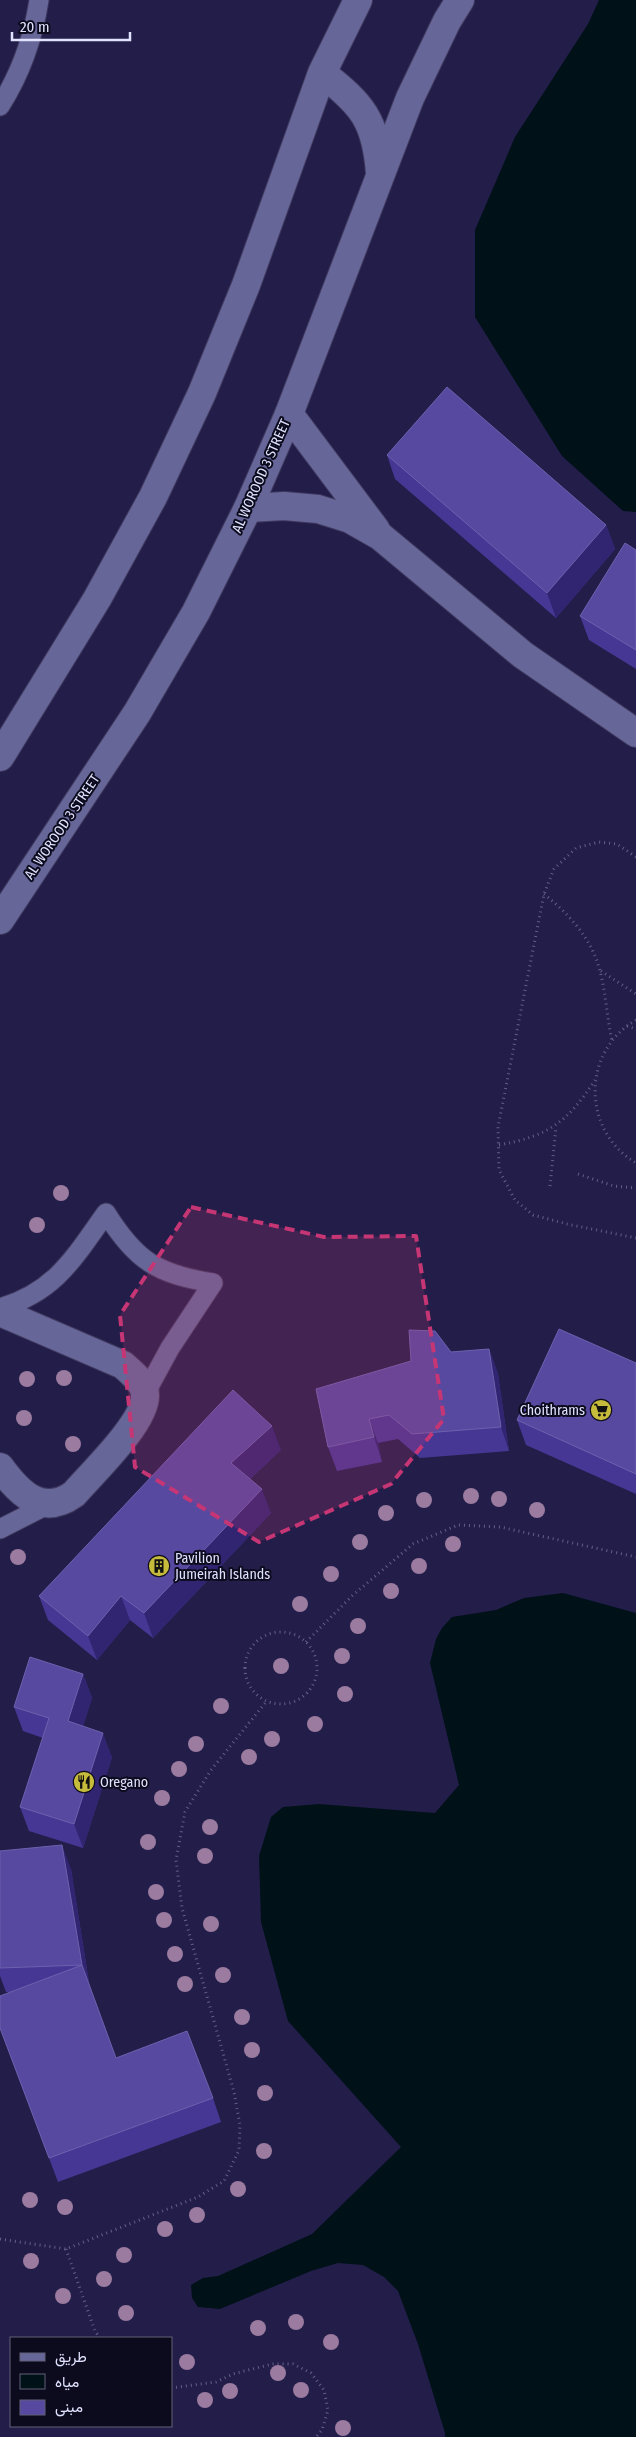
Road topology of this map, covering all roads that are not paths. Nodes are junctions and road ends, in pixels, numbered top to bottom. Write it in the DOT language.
graph roads {
  1 [pos="39,0"];
  2 [pos="358,0"];
  3 [pos="460,0"];
  4 [pos="322,74"];
  5 [pos="0,106"];
  6 [pos="380,177"];
  7 [pos="289,414"];
  8 [pos="248,508"];
  9 [pos="380,536"];
  10 [pos="636,733"];
  11 [pos="0,757"];
  12 [pos="0,920"];
  13 [pos="0,1308"];
  14 [pos="0,1312"];
  15 [pos="146,1394"];
  16 [pos="0,1467"];
  17 [pos="47,1505"];
  18 [pos="0,1529"];
  1 -- 5 [label="lane"];
  2 -- 4 [label="street"];
  3 -- 6 [label="street, AL WOROOD 3 STREET"];
  4 -- 6 [label="street"];
  4 -- 11 [label="street"];
  6 -- 7 [label="street, AL WOROOD 3 STREET"];
  7 -- 8 [label="street, AL WOROOD 3 STREET"];
  7 -- 9 [label="street"];
  8 -- 9 [label="street"];
  8 -- 12 [label="street, AL WOROOD 3 STREET"];
  9 -- 10 [label="street"];
  13 -- 15 [label="lane"];
  14 -- 15 [label="street"];
  15 -- 17 [label="street"];
  16 -- 17 [label="street"];
  17 -- 18 [label="lane"];
}
